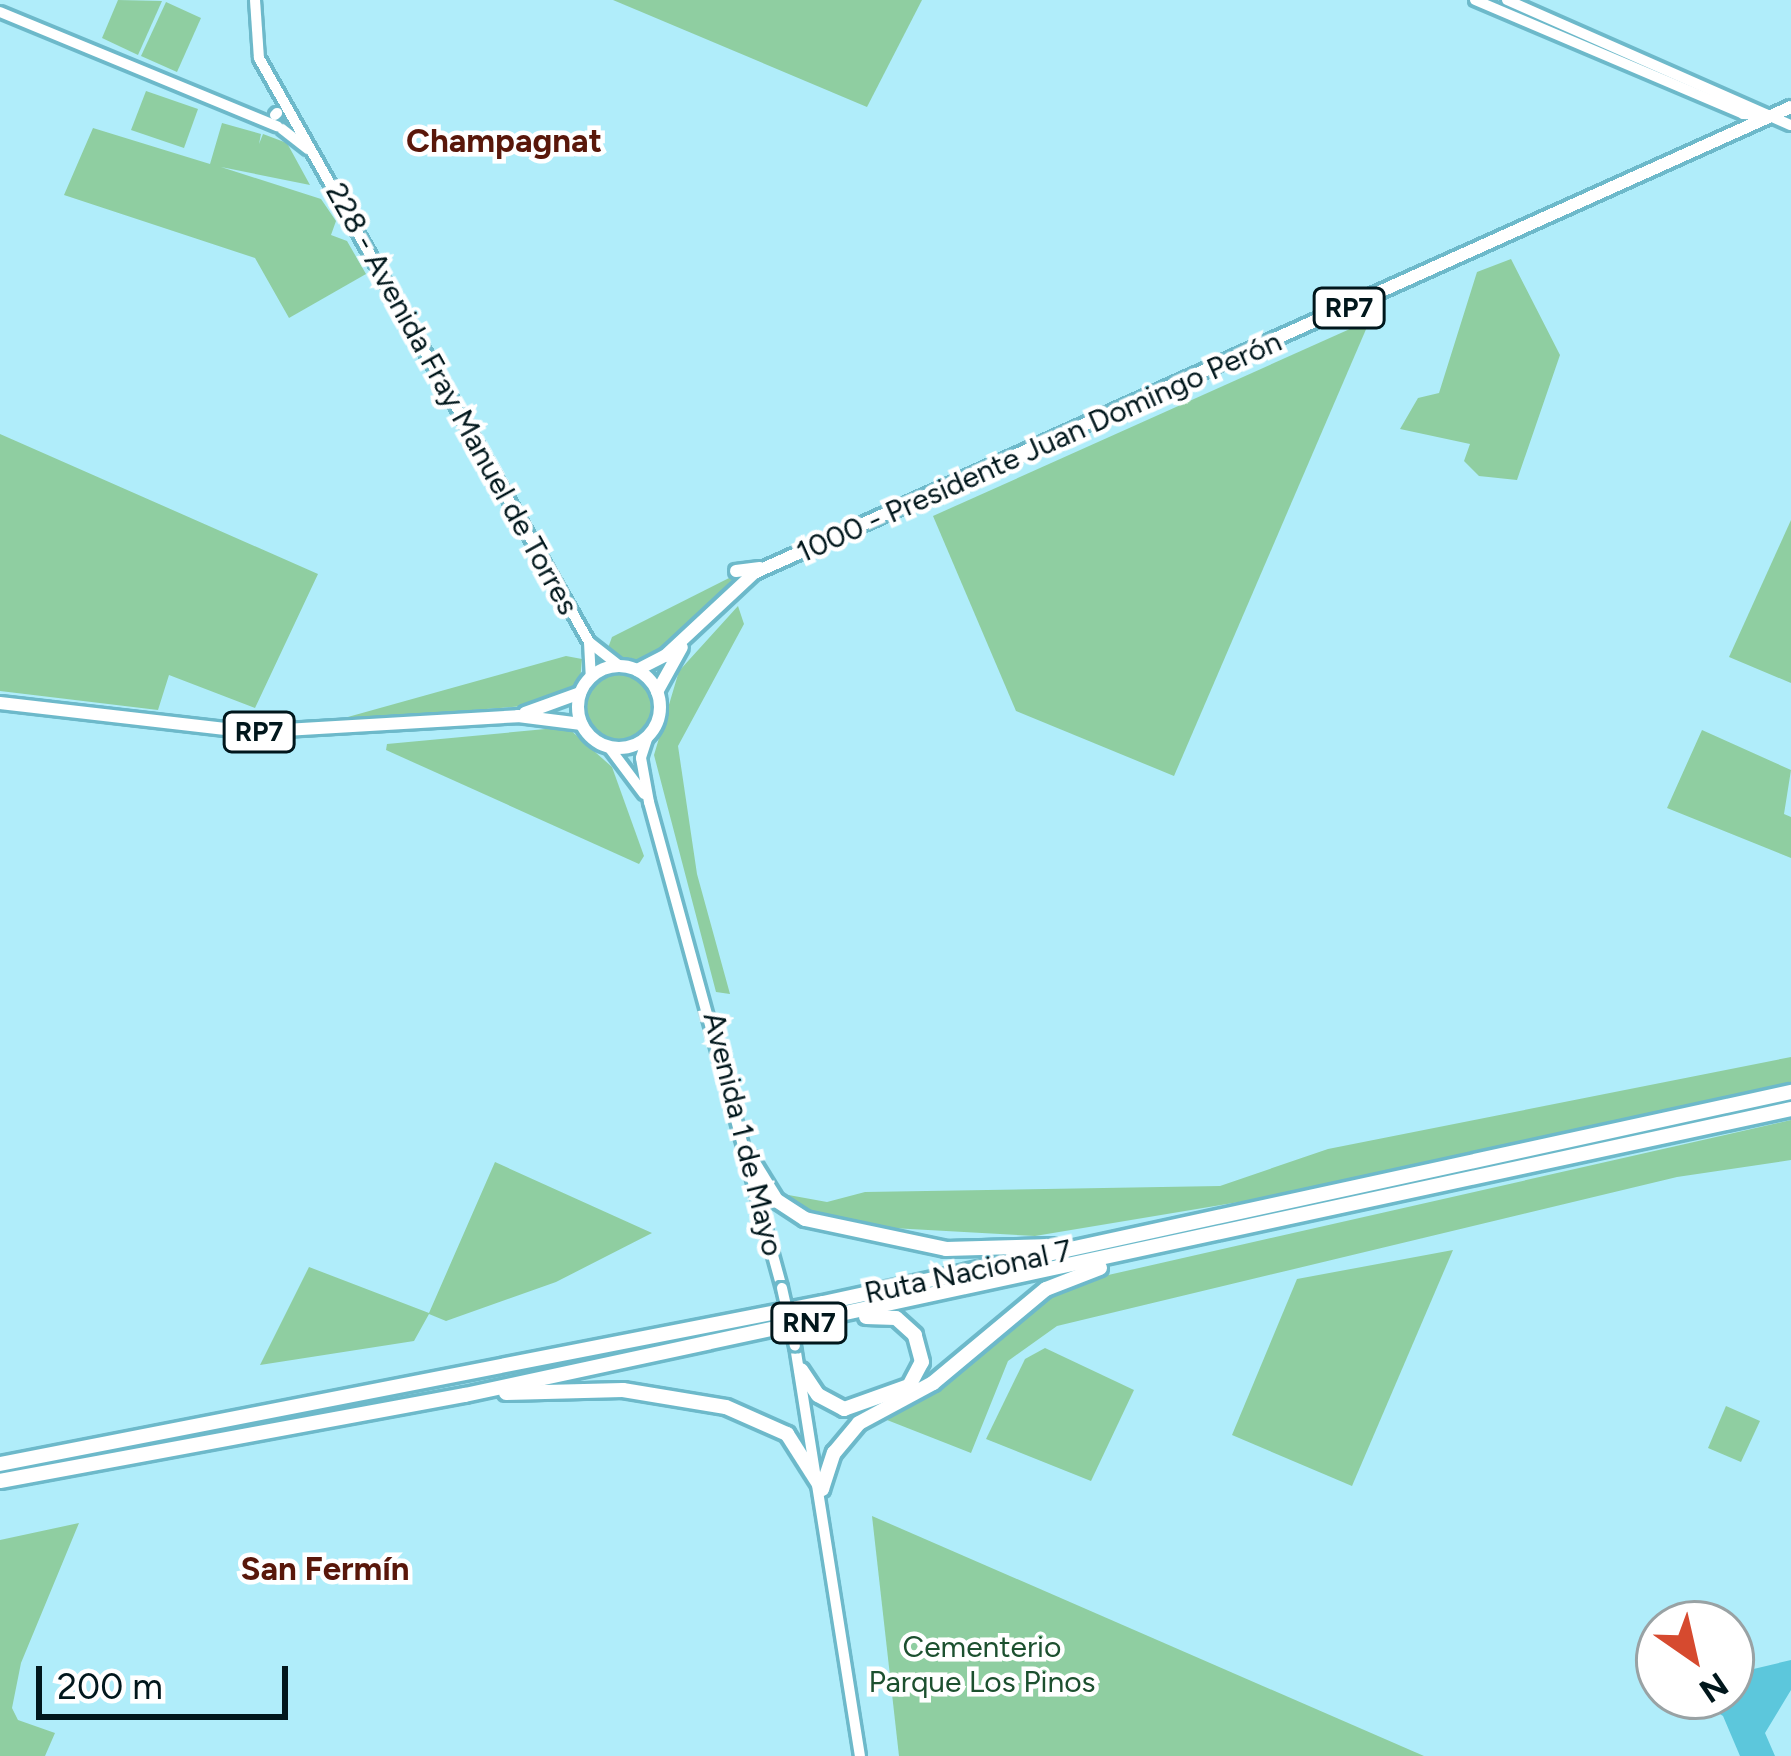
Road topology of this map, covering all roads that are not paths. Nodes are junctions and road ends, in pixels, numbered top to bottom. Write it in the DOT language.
graph roads {
  1 [pos="255,0"];
  2 [pos="1475,0"];
  3 [pos="1507,0"];
  4 [pos="0,12"];
  5 [pos="1791,106"];
  6 [pos="1772,115"];
  7 [pos="282,119"];
  8 [pos="1791,125"];
  9 [pos="767,568"];
  10 [pos="736,571"];
  11 [pos="688,635"];
  12 [pos="589,642"];
  13 [pos="620,666"];
  14 [pos="638,670"];
  15 [pos="591,677"];
  16 [pos="657,692"];
  17 [pos="580,693"];
  18 [pos="0,703"];
  19 [pos="518,716"];
  20 [pos="581,724"];
  21 [pos="648,736"];
  22 [pos="608,746"];
  23 [pos="649,802"];
  24 [pos="1791,1092"];
  25 [pos="1791,1109"];
  26 [pos="750,1158"];
  27 [pos="1123,1239"];
  28 [pos="1155,1248"];
  29 [pos="836,1317"];
  30 [pos="801,1370"];
  31 [pos="465,1395"];
  32 [pos="0,1464"];
  33 [pos="0,1481"];
  34 [pos="822,1489"];
  35 [pos="860,1756"];
  1 -- 7 [label="main road"];
  2 -- 6 [label="main road"];
  3 -- 6 [label="main road"];
  4 -- 7 [label="main road"];
  5 -- 6 [label="main road, 1000 - Presidente Juan Domingo Perón / RP7"];
  6 -- 8 [label="main road"];
  6 -- 9 [label="main road, 1000 - Presidente Juan Domingo Perón / RP7"];
  7 -- 12 [label="main road, 228 - Avenida Fray Manuel de Torres"];
  9 -- 10 [label="main road"];
  9 -- 11 [label="main road, 1000 - Presidente Juan Domingo Perón / RP7"];
  11 -- 14 [label="main road, 1000 - Presidente Juan Domingo Perón / RP7"];
  11 -- 16 [label="main road, RP7"];
  12 -- 13 [label="main road, 228 - Avenida Fray Manuel de Torres"];
  12 -- 15 [label="main road, 228 - Avenida Fray Manuel de Torres"];
  13 -- 14 [label="main road"];
  13 -- 15 [label="main road"];
  14 -- 16 [label="main road"];
  15 -- 17 [label="main road"];
  16 -- 21 [label="main road, RP7"];
  17 -- 19 [label="main road, RP7"];
  17 -- 20 [label="main road"];
  18 -- 19 [label="main road, RP7"];
  19 -- 20 [label="main road, RP7"];
  20 -- 22 [label="main road"];
  21 -- 22 [label="main road"];
  21 -- 23 [label="main road, Avenida 1 de Mayo"];
  22 -- 23 [label="main road, Avenida 1 de Mayo"];
  23 -- 26 [label="main road, Avenida 1 de Mayo"];
  24 -- 27 [label="highway, Ruta Nacional 7 / RN7"];
  25 -- 28 [label="highway, Ruta Nacional 7 / RN7"];
  26 -- 27 [label="highway"];
  26 -- 30 [label="main road, Avenida 1 de Mayo, bridge"];
  27 -- 32 [label="highway, Ruta Nacional 7 / RN7"];
  28 -- 29 [label="highway, Ruta Nacional 7 / RN7"];
  28 -- 34 [label="highway"];
  29 -- 30 [label="highway"];
  29 -- 31 [label="highway, Ruta Nacional 7 / RN7"];
  30 -- 34 [label="main road, Avenida 1 de Mayo"];
  31 -- 33 [label="highway, Ruta Nacional 7 / RN7"];
  31 -- 34 [label="highway"];
  34 -- 35 [label="main road, Avenida 1 de Mayo"];
}
